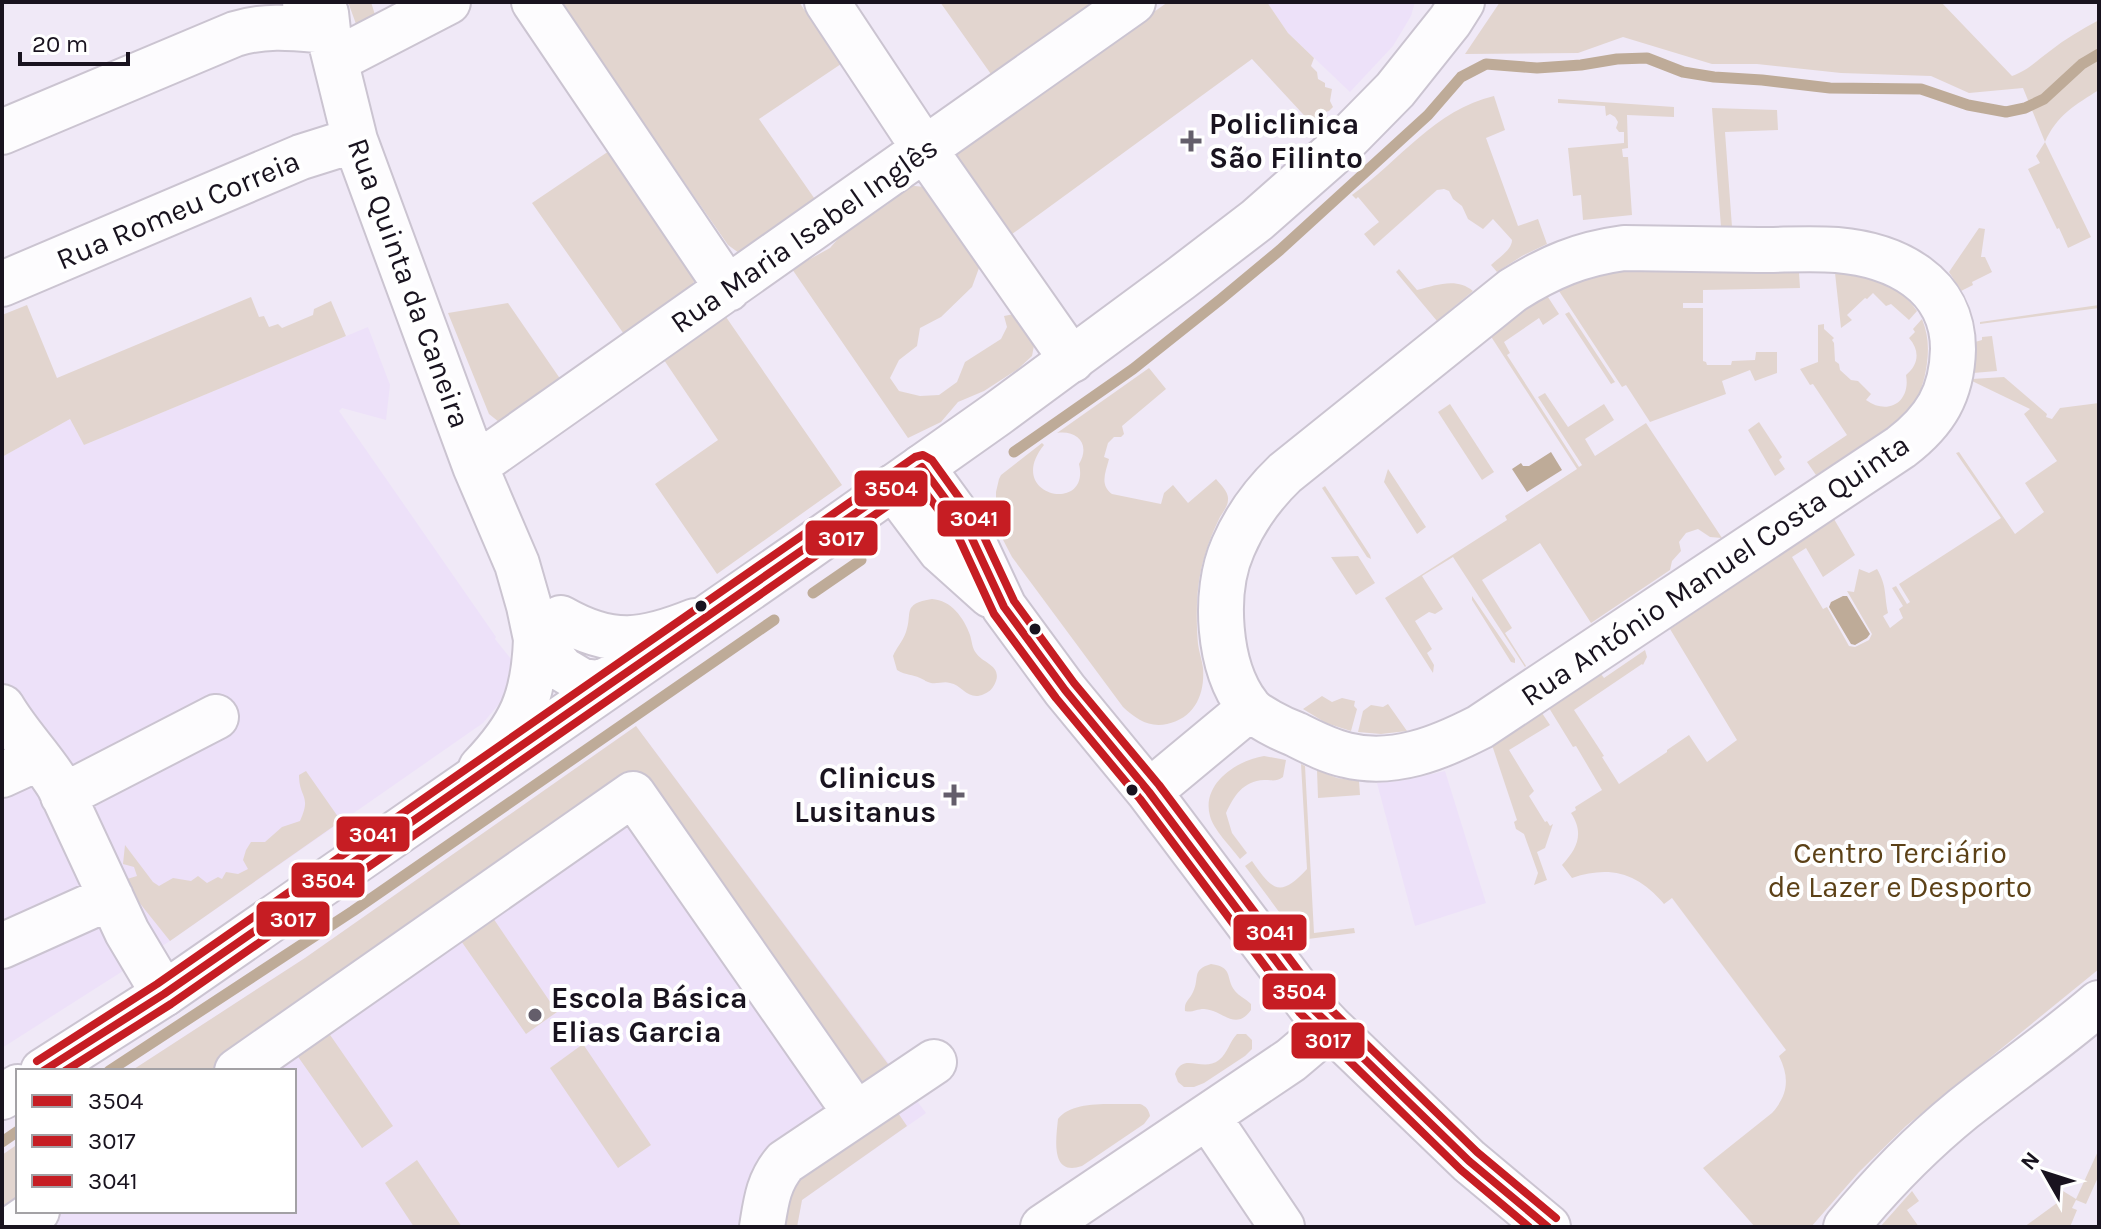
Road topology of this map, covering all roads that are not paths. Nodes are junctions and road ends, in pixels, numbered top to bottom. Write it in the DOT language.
graph roads {
  1 [pos="448,2"];
  2 [pos="534,2"];
  3 [pos="827,2"];
  4 [pos="1133,2"];
  5 [pos="1462,2"];
  6 [pos="323,24"];
  7 [pos="2,132"];
  8 [pos="355,140"];
  9 [pos="925,150"];
  10 [pos="2,284"];
  11 [pos="728,289"];
  12 [pos="1072,360"];
  13 [pos="475,466"];
  14 [pos="908,477"];
  15 [pos="708,615"];
  16 [pos="549,629"];
  17 [pos="630,669"];
  18 [pos="582,681"];
  19 [pos="2,707"];
  20 [pos="1249,709"];
  21 [pos="216,717"];
  22 [pos="547,726"];
  23 [pos="20,766"];
  24 [pos="1149,792"];
  25 [pos="63,796"];
  26 [pos="441,802"];
  27 [pos="111,897"];
  28 [pos="2,946"];
  29 [pos="164,994"];
  30 [pos="2092,1025"];
  31 [pos="1330,1027"];
  32 [pos="934,1062"];
  33 [pos="46,1069"];
  34 [pos="240,1069"];
  35 [pos="856,1114"];
  36 [pos="1208,1117"];
  37 [pos="34,1213"];
  38 [pos="14,1227"];
  39 [pos="762,1227"];
  40 [pos="1043,1227"];
  41 [pos="1282,1227"];
  42 [pos="1548,1227"];
  43 [pos="1846,1227"];
  1 -- 6 [label="street"];
  2 -- 11 [label="street"];
  3 -- 9 [label="street"];
  4 -- 9 [label="street, Rua Maria Isabel Inglês"];
  5 -- 12 [label="street"];
  6 -- 7 [label="street"];
  6 -- 8 [label="street, Rua Quinta da Caneira"];
  8 -- 10 [label="street, Rua Romeu Correia"];
  8 -- 13 [label="street, Rua Quinta da Caneira"];
  9 -- 11 [label="street, Rua Maria Isabel Inglês"];
  9 -- 12 [label="street"];
  11 -- 13 [label="street, Rua Maria Isabel Inglês"];
  12 -- 14 [label="street"];
  13 -- 16 [label="street, Rua Quinta da Caneira"];
  14 -- 15 [label="street"];
  14 -- 24 [label="street"];
  15 -- 16 [label="street"];
  15 -- 17 [label="street"];
  16 -- 18 [label="street, Rua Quinta da Caneira"];
  16 -- 26 [label="street, Rua Quinta da Caneira"];
  17 -- 18 [label="street"];
  17 -- 22 [label="street"];
  18 -- 22 [label="street"];
  19 -- 23 [label="street"];
  20 -- 20 [label="street, Rua António Manuel Costa Quinta"];
  20 -- 24 [label="street"];
  21 -- 25 [label="street"];
  22 -- 26 [label="street"];
  23 -- 25 [label="street"];
  24 -- 31 [label="street"];
  25 -- 27 [label="street"];
  26 -- 29 [label="street"];
  27 -- 28 [label="street"];
  27 -- 29 [label="street"];
  29 -- 33 [label="street"];
  30 -- 43 [label="street"];
  31 -- 36 [label="street"];
  31 -- 42 [label="street"];
  32 -- 35 [label="street"];
  34 -- 35 [label="street"];
  35 -- 39 [label="street"];
  36 -- 40 [label="street"];
  36 -- 41 [label="street"];
  37 -- 38 [label="street"];
}
